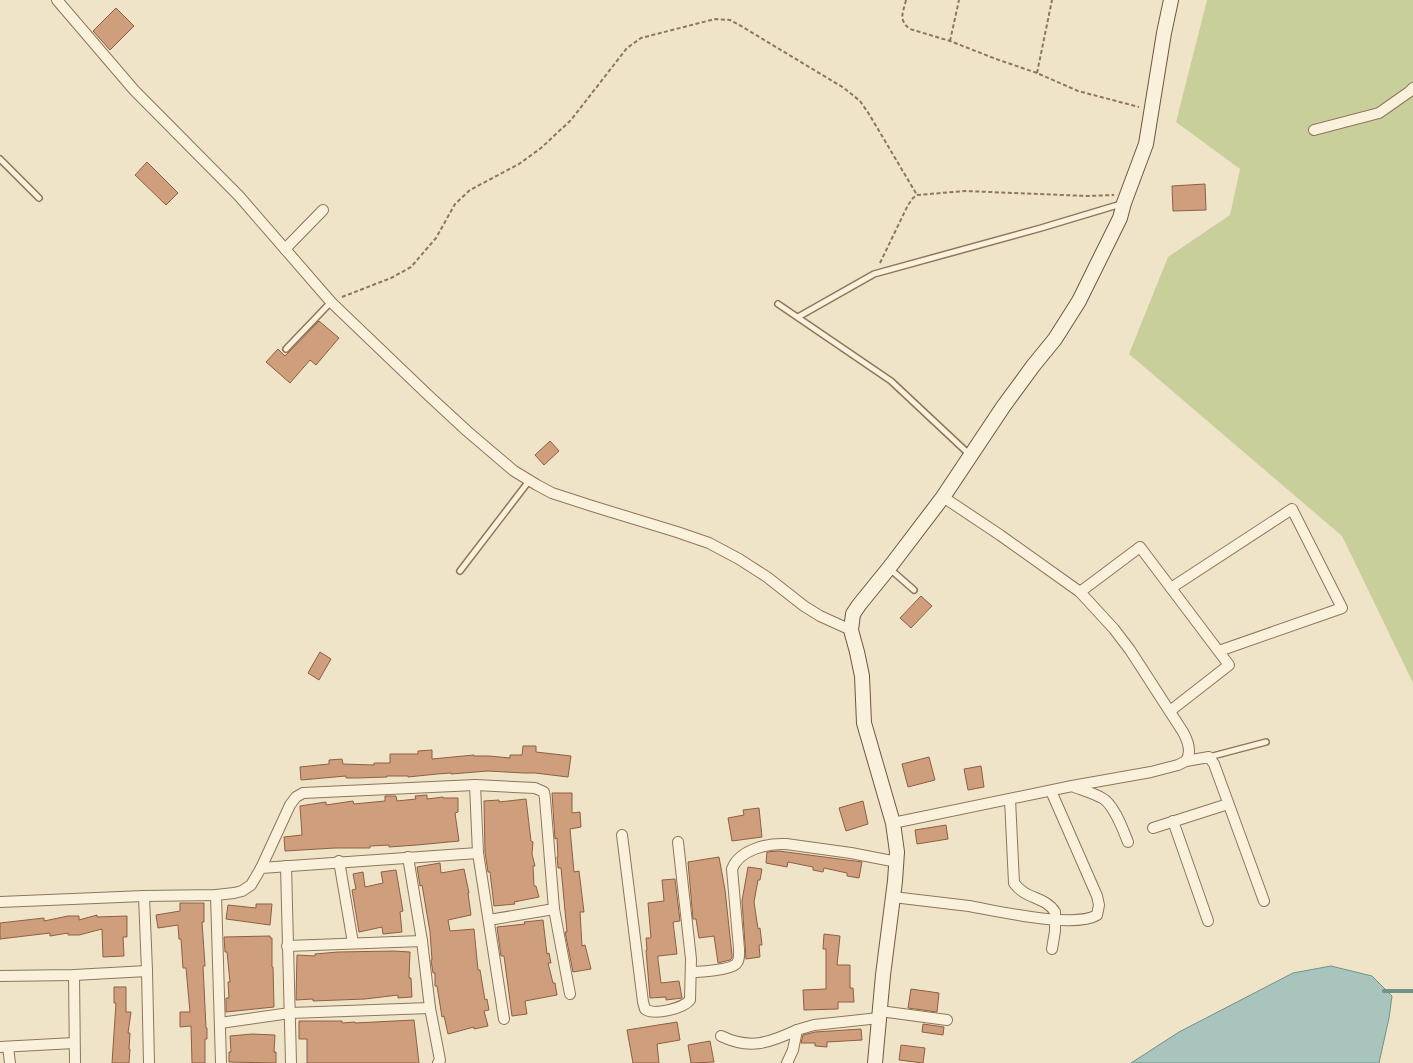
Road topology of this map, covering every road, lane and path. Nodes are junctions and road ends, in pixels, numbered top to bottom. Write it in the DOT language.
graph roads {
  1 [pos="57,0"];
  2 [pos="906,0"];
  3 [pos="959,0"];
  4 [pos="1052,0"];
  5 [pos="1172,0"];
  6 [pos="950,42"];
  7 [pos="1037,73"];
  8 [pos="1413,88"];
  9 [pos="1151,110"];
  10 [pos="1314,130"];
  11 [pos="0,160"];
  12 [pos="917,195"];
  13 [pos="39,198"];
  14 [pos="1126,199"];
  15 [pos="323,210"];
  16 [pos="285,249"];
  17 [pos="874,274"];
  18 [pos="331,302"];
  19 [pos="778,304"];
  20 [pos="798,318"];
  21 [pos="286,349"];
  22 [pos="971,455"];
  23 [pos="529,481"];
  24 [pos="943,497"];
  25 [pos="890,568"];
  26 [pos="460,571"];
  27 [pos="1171,588"];
  28 [pos="914,590"];
  29 [pos="1080,592"];
  30 [pos="851,630"];
  31 [pos="1218,651"];
  32 [pos="1170,711"];
  33 [pos="1266,742"];
  34 [pos="1209,757"];
  35 [pos="1186,761"];
  36 [pos="475,785"];
  37 [pos="1072,786"];
  38 [pos="1051,790"];
  39 [pos="1010,799"];
  40 [pos="1228,804"];
  41 [pos="1173,821"];
  42 [pos="893,823"];
  43 [pos="1153,828"];
  44 [pos="622,835"];
  45 [pos="678,842"];
  46 [pos="1128,842"];
  47 [pos="478,853"];
  48 [pos="408,857"];
  49 [pos="339,862"];
  50 [pos="897,862"];
  51 [pos="286,866"];
  52 [pos="261,868"];
  53 [pos="216,895"];
  54 [pos="144,896"];
  55 [pos="893,897"];
  56 [pos="1264,901"];
  57 [pos="0,902"];
  58 [pos="554,909"];
  59 [pos="1056,919"];
  60 [pos="489,920"];
  61 [pos="1208,921"];
  62 [pos="422,941"];
  63 [pos="353,943"];
  64 [pos="287,946"];
  65 [pos="1052,949"];
  66 [pos="147,971"];
  67 [pos="692,972"];
  68 [pos="74,975"];
  69 [pos="0,976"];
  70 [pos="570,994"];
  71 [pos="430,1008"];
  72 [pos="290,1013"];
  73 [pos="880,1015"];
  74 [pos="504,1019"];
  75 [pos="947,1020"];
  76 [pos="220,1023"];
  77 [pos="797,1030"];
  78 [pos="721,1036"];
  79 [pos="74,1043"];
  80 [pos="4,1047"];
  81 [pos="10,1063"];
  82 [pos="75,1063"];
  83 [pos="149,1063"];
  84 [pos="221,1063"];
  85 [pos="291,1063"];
  86 [pos="438,1063"];
  87 [pos="787,1063"];
  88 [pos="876,1063"];
  1 -- 16 [label="street"];
  2 -- 6 [label="path"];
  3 -- 6 [label="path"];
  4 -- 7 [label="path"];
  5 -- 9 [label="street"];
  6 -- 7 [label="path"];
  7 -- 9 [label="path"];
  8 -- 10 [label="street"];
  9 -- 14 [label="street"];
  11 -- 13 [label="lane"];
  12 -- 14 [label="path"];
  12 -- 17 [label="path"];
  12 -- 18 [label="path"];
  14 -- 17 [label="lane"];
  14 -- 22 [label="street"];
  15 -- 16 [label="street"];
  16 -- 18 [label="street"];
  17 -- 20 [label="lane"];
  18 -- 21 [label="lane"];
  18 -- 23 [label="street"];
  19 -- 20 [label="lane"];
  20 -- 22 [label="lane"];
  22 -- 24 [label="street"];
  23 -- 26 [label="lane"];
  23 -- 30 [label="street"];
  24 -- 25 [label="street"];
  24 -- 29 [label="street"];
  25 -- 28 [label="lane"];
  25 -- 30 [label="street"];
  27 -- 29 [label="street"];
  27 -- 31 [label="street"];
  27 -- 31 [label="street"];
  29 -- 32 [label="street"];
  30 -- 42 [label="street"];
  31 -- 32 [label="street"];
  32 -- 35 [label="street"];
  33 -- 34 [label="lane"];
  34 -- 35 [label="street"];
  34 -- 40 [label="street"];
  35 -- 37 [label="street"];
  36 -- 47 [label="street"];
  36 -- 52 [label="street"];
  36 -- 58 [label="street"];
  37 -- 38 [label="street"];
  37 -- 46 [label="street"];
  38 -- 39 [label="street"];
  38 -- 59 [label="street"];
  39 -- 42 [label="street"];
  39 -- 59 [label="street"];
  40 -- 41 [label="street"];
  40 -- 56 [label="street"];
  41 -- 43 [label="street"];
  41 -- 61 [label="street"];
  42 -- 50 [label="street"];
  44 -- 67 [label="street"];
  45 -- 67 [label="street"];
  47 -- 48 [label="street"];
  47 -- 60 [label="street"];
  48 -- 49 [label="street"];
  48 -- 62 [label="street"];
  49 -- 51 [label="street"];
  49 -- 63 [label="street"];
  50 -- 55 [label="street"];
  50 -- 67 [label="street"];
  51 -- 52 [label="street"];
  51 -- 64 [label="street"];
  52 -- 53 [label="street"];
  53 -- 54 [label="street"];
  53 -- 76 [label="street"];
  54 -- 57 [label="street"];
  54 -- 66 [label="street"];
  55 -- 59 [label="street"];
  55 -- 73 [label="street"];
  58 -- 60 [label="street"];
  58 -- 70 [label="street"];
  59 -- 65 [label="street"];
  60 -- 74 [label="street"];
  62 -- 63 [label="street"];
  62 -- 71 [label="street"];
  63 -- 64 [label="street"];
  64 -- 72 [label="street"];
  66 -- 68 [label="street"];
  66 -- 83 [label="street"];
  68 -- 69 [label="street"];
  68 -- 79 [label="street"];
  71 -- 72 [label="street"];
  71 -- 86 [label="street"];
  72 -- 76 [label="street"];
  72 -- 85 [label="street"];
  73 -- 75 [label="street"];
  73 -- 77 [label="street"];
  73 -- 88 [label="street"];
  76 -- 84 [label="street"];
  77 -- 78 [label="street"];
  77 -- 87 [label="street"];
  79 -- 80 [label="street"];
  79 -- 82 [label="street"];
  80 -- 81 [label="street"];
}
